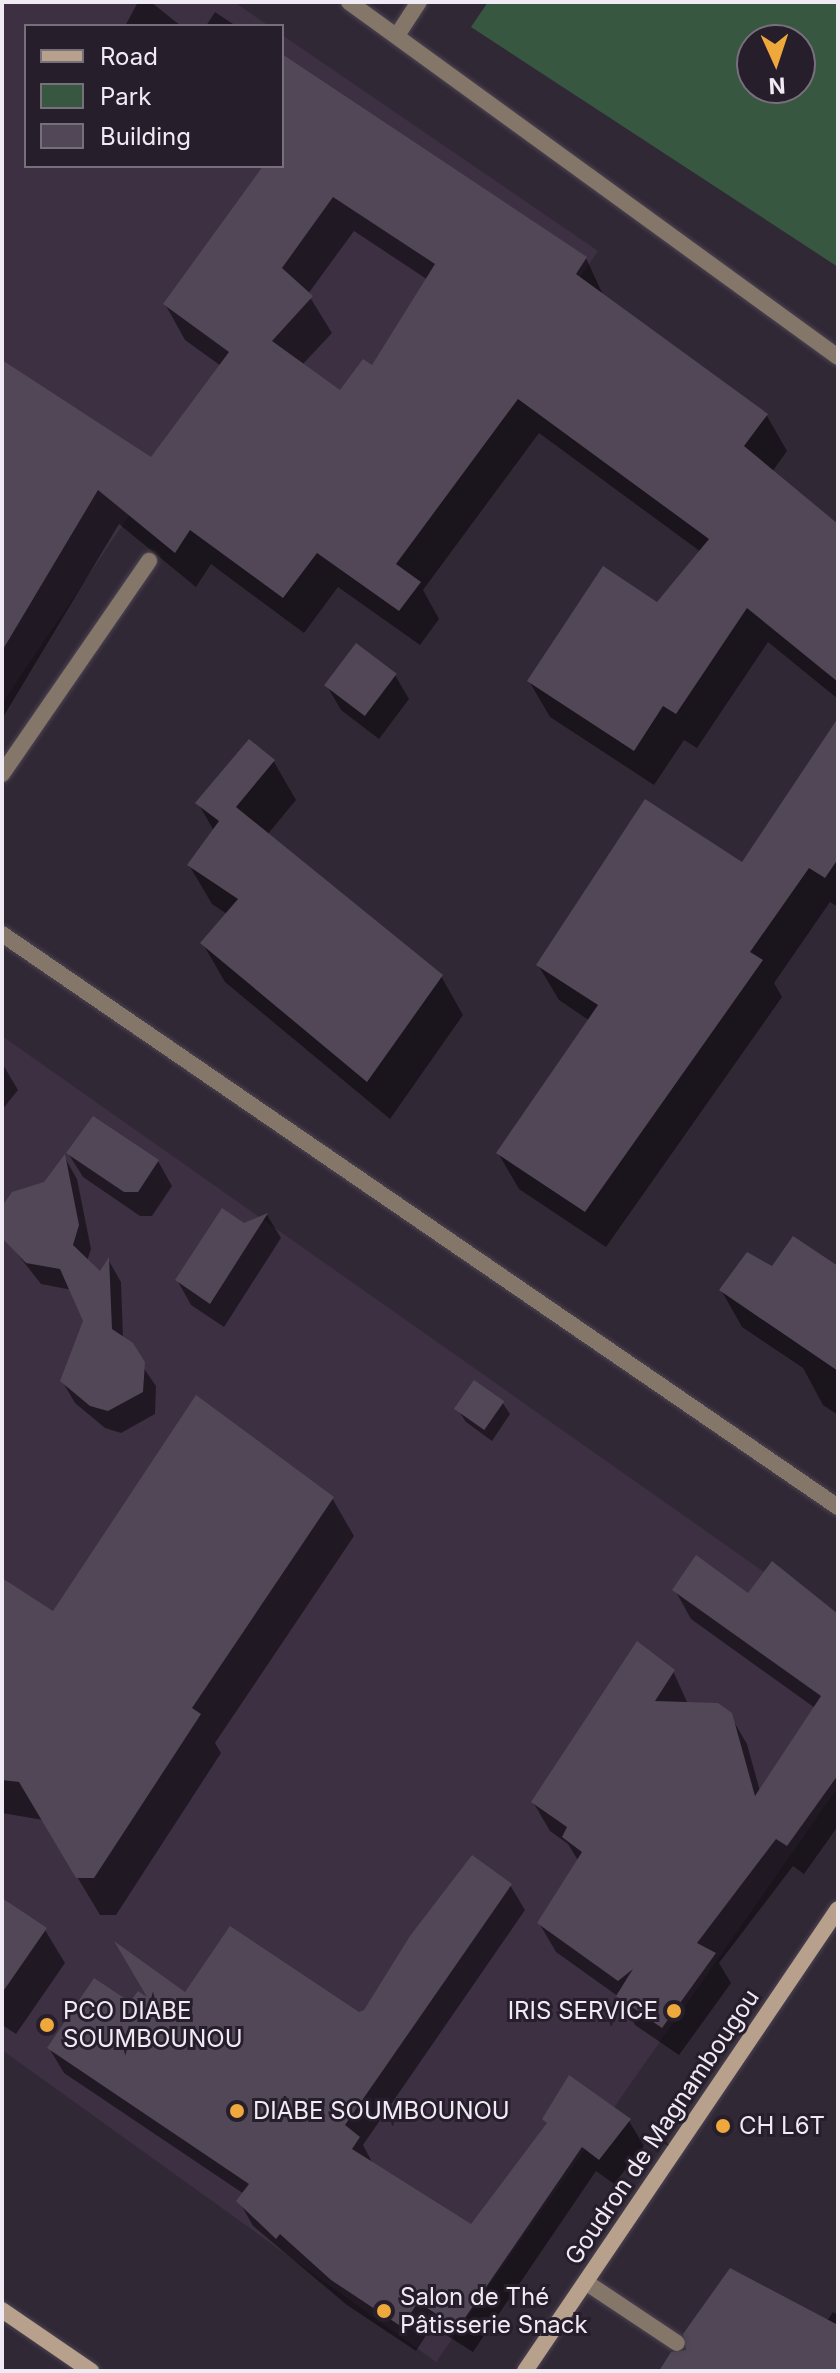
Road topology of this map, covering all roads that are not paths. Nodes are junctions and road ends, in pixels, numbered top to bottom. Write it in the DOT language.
graph roads {
  1 [pos="349,2"];
  2 [pos="419,2"];
  3 [pos="398,34"];
  4 [pos="838,357"];
  5 [pos="149,561"];
  6 [pos="2,774"];
  7 [pos="2,934"];
  8 [pos="838,1507"];
  9 [pos="838,1909"];
  10 [pos="587,2283"];
  11 [pos="2,2310"];
  12 [pos="677,2343"];
  13 [pos="91,2371"];
  14 [pos="525,2371"];
  1 -- 3 [label="street"];
  2 -- 3 [label="street"];
  3 -- 4 [label="street"];
  5 -- 6 [label="street"];
  7 -- 8 [label="street"];
  9 -- 10 [label="street, Goudron de Magnambougou"];
  10 -- 12 [label="street"];
  10 -- 14 [label="street, Goudron de Magnambougou"];
  11 -- 13 [label="street"];
}
